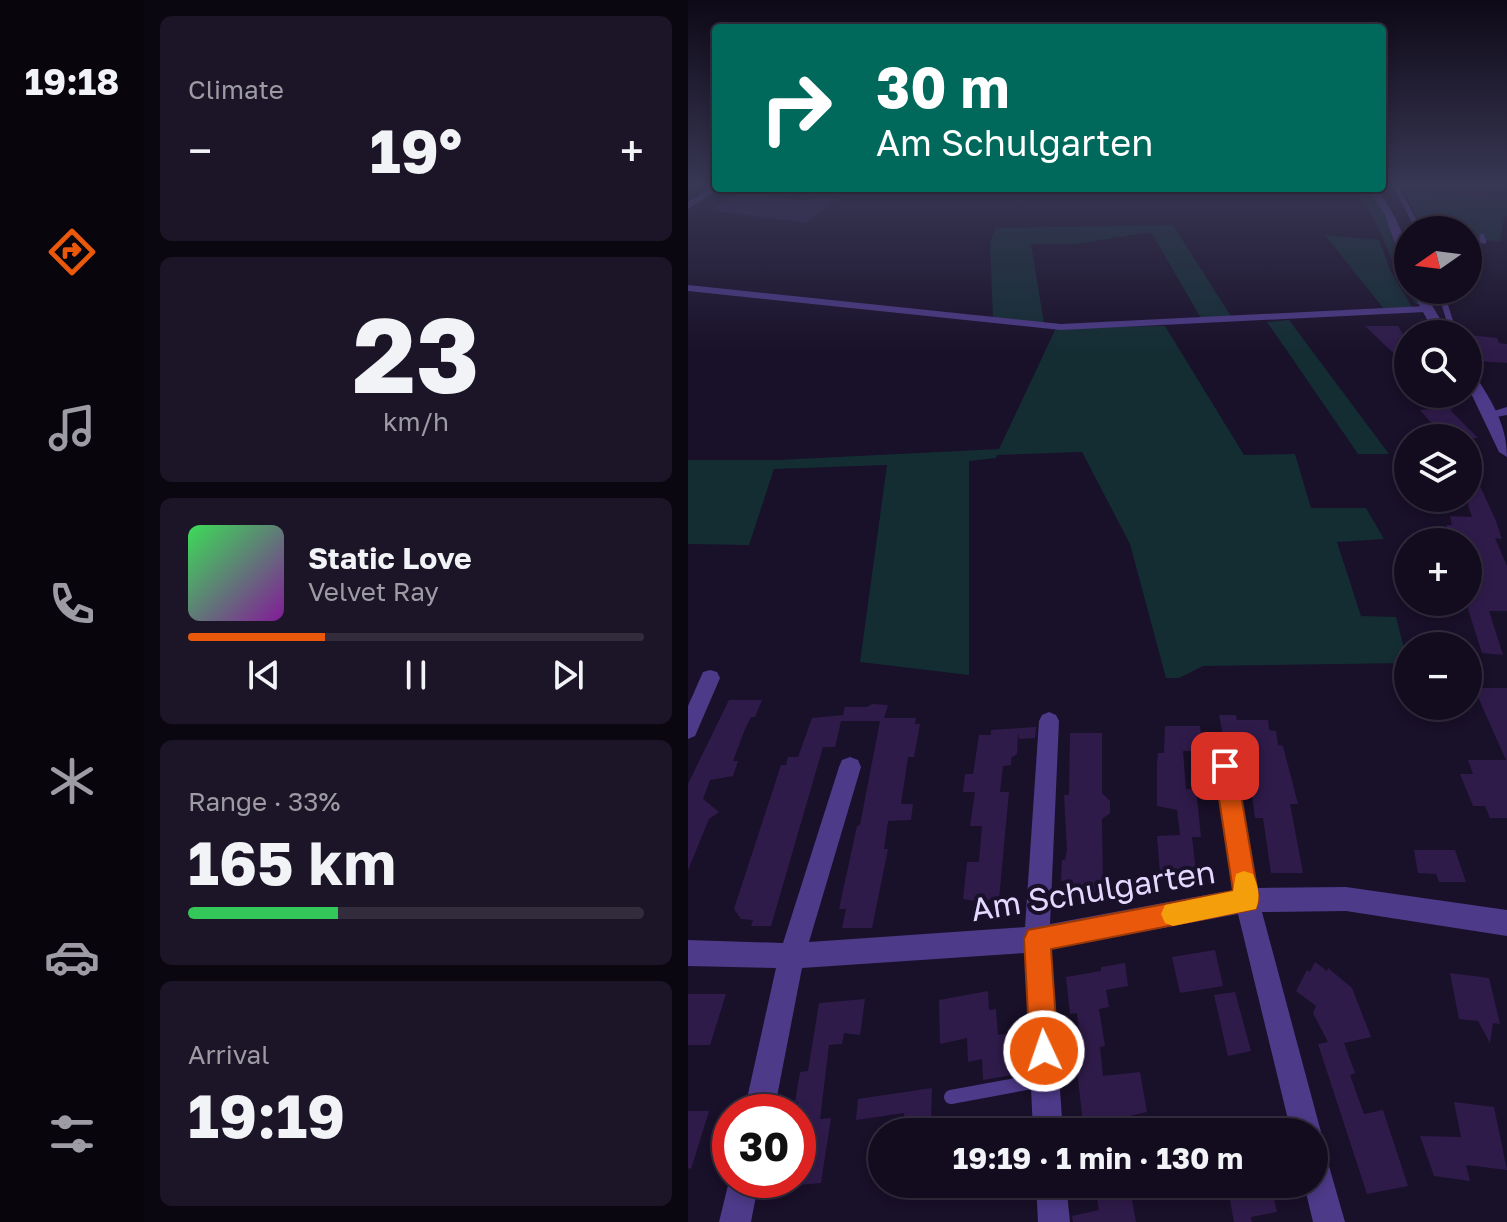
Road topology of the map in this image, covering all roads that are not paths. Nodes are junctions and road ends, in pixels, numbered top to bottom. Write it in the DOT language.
graph roads {
  1 [pos="688,288"];
  2 [pos="1423,304"];
  3 [pos="1425,309"];
  4 [pos="1432,320"];
  5 [pos="1482,399"];
  6 [pos="1507,411"];
  7 [pos="1491,414"];
  8 [pos="1507,452"];
  9 [pos="710,678"];
  10 [pos="1049,721"];
  11 [pos="688,730"];
  12 [pos="1225,766"];
  13 [pos="850,767"];
  14 [pos="1247,900"];
  15 [pos="1507,923"];
  16 [pos="1037,939"];
  17 [pos="688,953"];
  18 [pos="792,956"];
  19 [pos="1045,1080"];
  20 [pos="763,1094"];
  21 [pos="951,1097"];
  22 [pos="1047,1118"];
  23 [pos="1302,1118"];
  24 [pos="740,1198"];
  25 [pos="1052,1198"];
  26 [pos="1323,1198"];
  27 [pos="735,1222"];
  28 [pos="1054,1222"];
  29 [pos="1329,1222"];
  1 -- 3 [label="street"];
  2 -- 3 [label="street"];
  3 -- 4 [label="street"];
  5 -- 7 [label="street"];
  6 -- 7 [label="street"];
  7 -- 8 [label="street"];
  9 -- 11 [label="street"];
  10 -- 16 [label="street"];
  12 -- 14 [label="street"];
  13 -- 18 [label="street"];
  14 -- 15 [label="street, Am Schulgarten"];
  14 -- 16 [label="street, Am Schulgarten"];
  14 -- 23 [label="street"];
  16 -- 18 [label="street, Am Schulgarten"];
  16 -- 19 [label="street"];
  17 -- 18 [label="street, Am Schulgarten"];
  18 -- 20 [label="street"];
  19 -- 21 [label="lane"];
  19 -- 22 [label="street"];
  24 -- 27 [label="street"];
  25 -- 28 [label="street"];
  26 -- 29 [label="street"];
}
